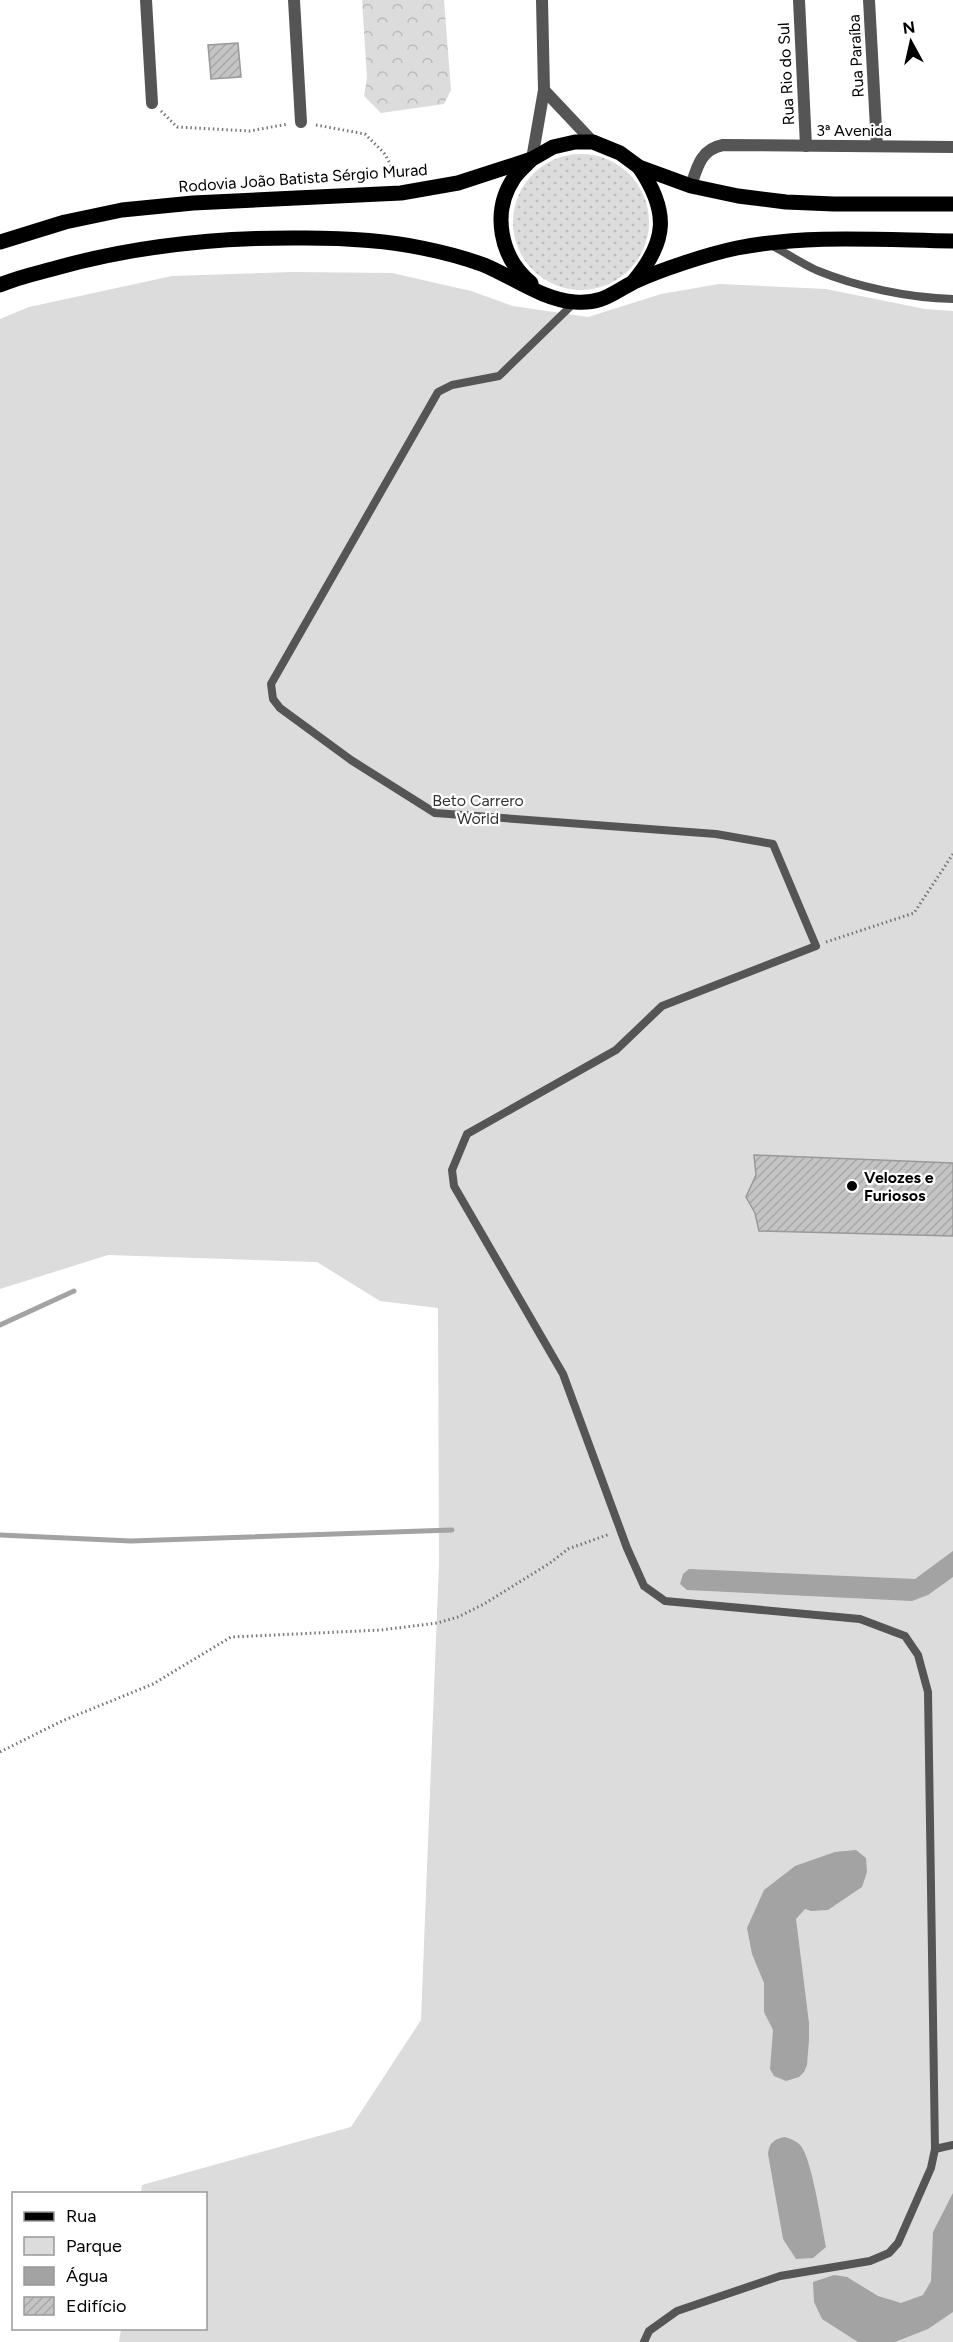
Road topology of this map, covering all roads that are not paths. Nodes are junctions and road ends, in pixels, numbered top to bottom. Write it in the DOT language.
graph roads {
  1 [pos="146,0"];
  2 [pos="294,0"];
  3 [pos="542,0"];
  4 [pos="799,0"];
  5 [pos="869,0"];
  6 [pos="544,90"];
  7 [pos="152,103"];
  8 [pos="301,122"];
  9 [pos="594,142"];
  10 [pos="806,146"];
  11 [pos="877,146"];
  12 [pos="953,147"];
  13 [pos="532,159"];
  14 [pos="639,167"];
  15 [pos="691,186"];
  16 [pos="953,204"];
  17 [pos="953,241"];
  18 [pos="0,242"];
  19 [pos="767,243"];
  20 [pos="633,282"];
  21 [pos="0,285"];
  22 [pos="540,291"];
  23 [pos="953,299"];
  24 [pos="574,302"];
  25 [pos="953,2145"];
  26 [pos="935,2149"];
  27 [pos="644,2342"];
  1 -- 7 [label="street"];
  2 -- 8 [label="street"];
  3 -- 6 [label="street"];
  4 -- 10 [label="street, Rua Rio do Sul"];
  5 -- 11 [label="street, Rua Paraíba"];
  6 -- 9 [label="street"];
  6 -- 13 [label="street"];
  9 -- 13 [label="main road, Rodovia João Batista Sérgio Murad"];
  9 -- 14 [label="main road"];
  10 -- 11 [label="street, 3ª Avenida"];
  10 -- 15 [label="street, 3ª Avenida"];
  11 -- 12 [label="street, 3ª Avenida"];
  13 -- 18 [label="main road, Rodovia João Batista Sérgio Murad"];
  13 -- 22 [label="main road"];
  14 -- 15 [label="main road"];
  14 -- 20 [label="main road"];
  15 -- 16 [label="main road"];
  17 -- 19 [label="main road"];
  19 -- 20 [label="main road"];
  19 -- 23 [label="lane"];
  20 -- 24 [label="main road"];
  21 -- 22 [label="main road"];
  22 -- 24 [label="main road"];
  24 -- 26 [label="lane"];
  25 -- 26 [label="lane"];
  26 -- 27 [label="lane"];
}
